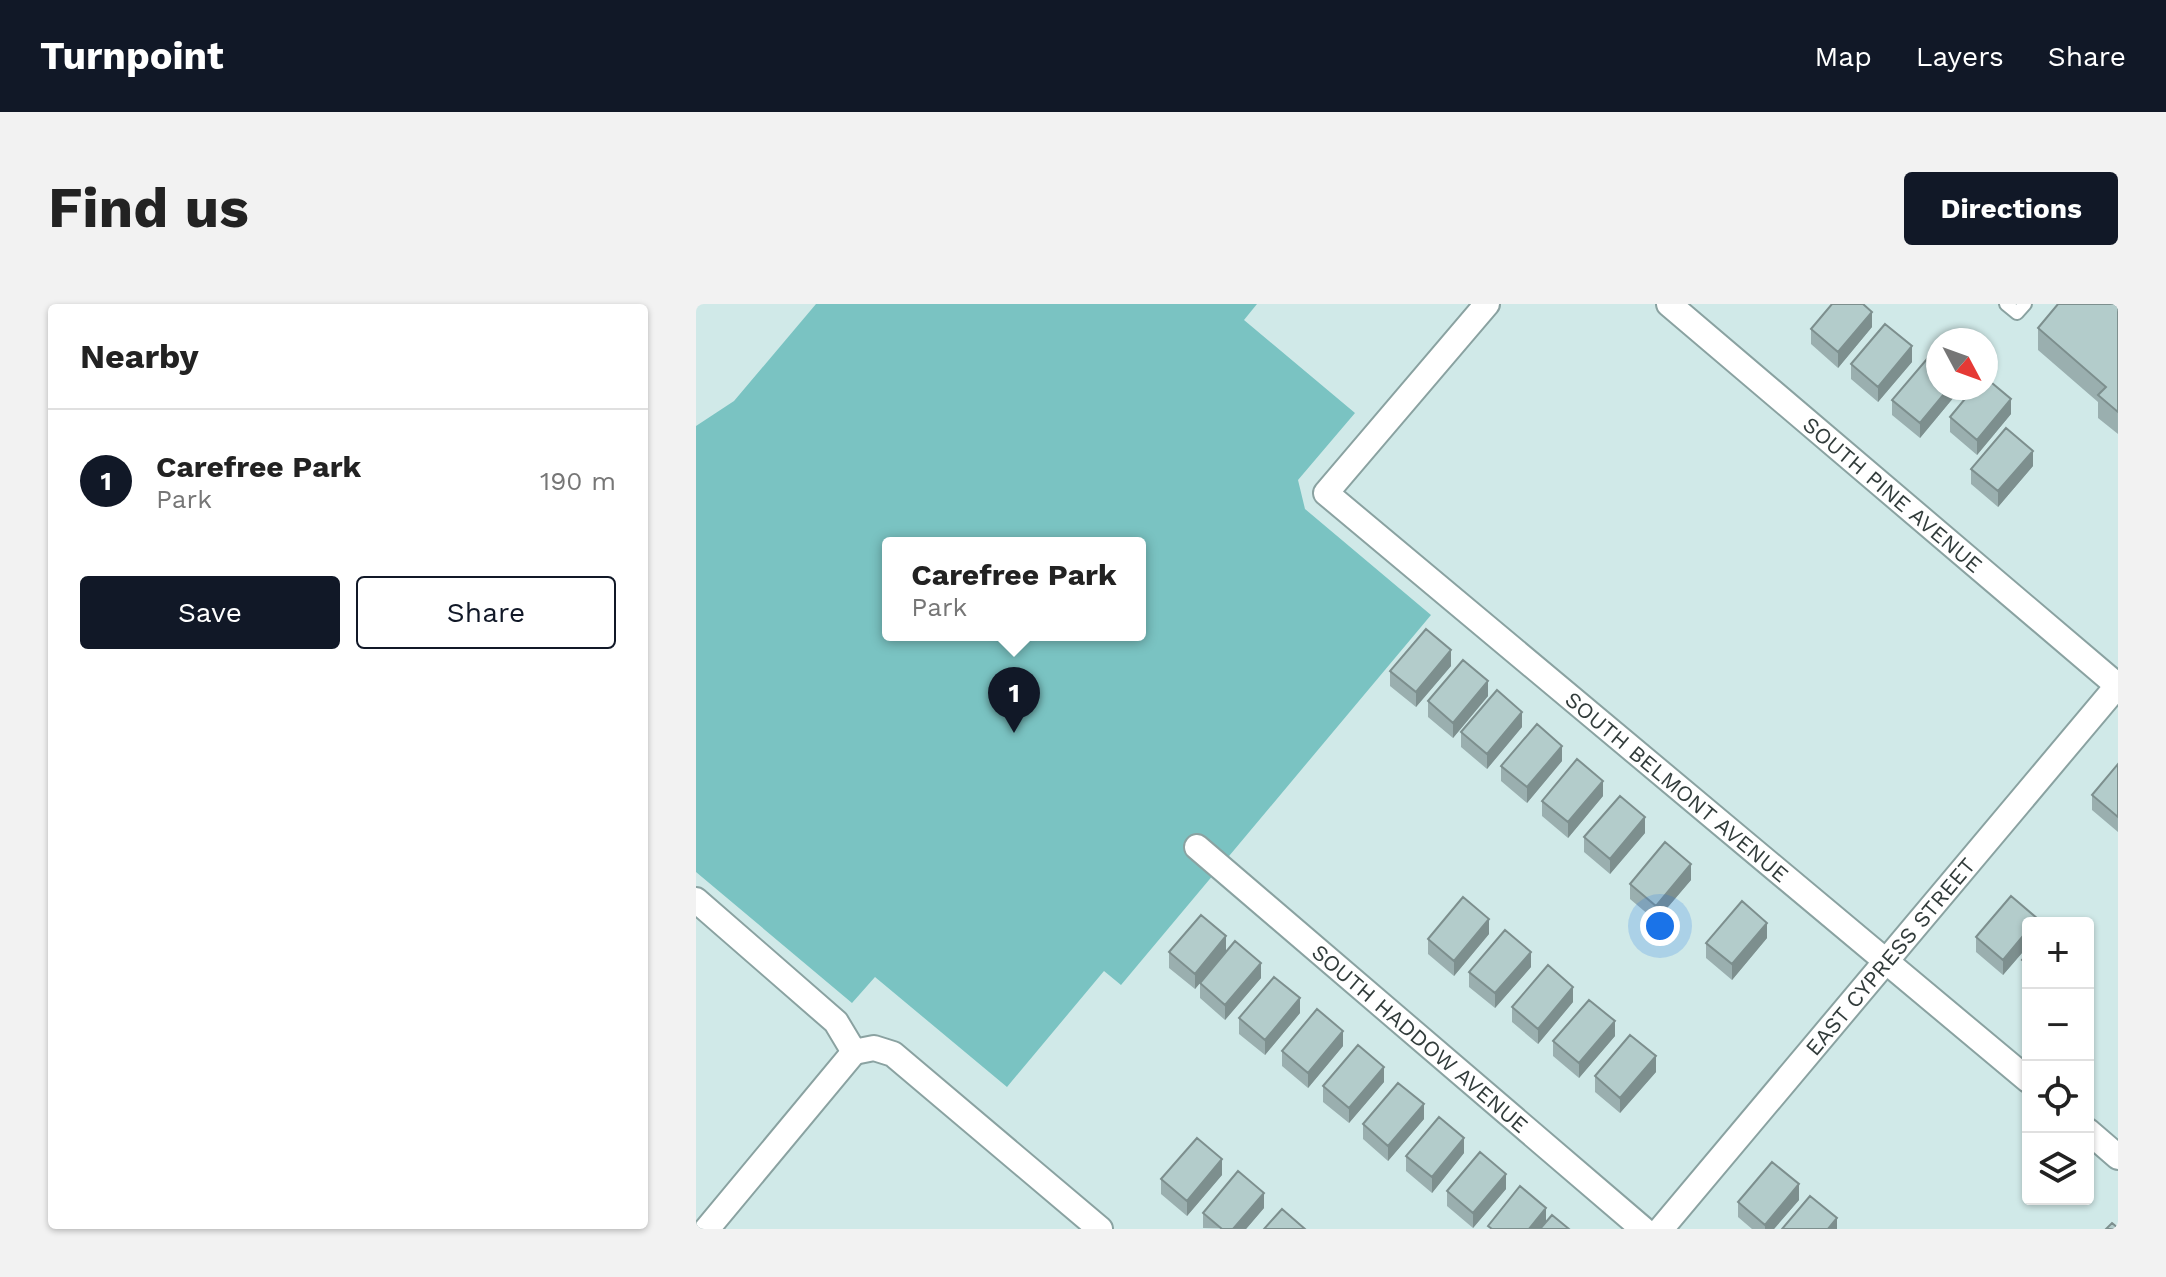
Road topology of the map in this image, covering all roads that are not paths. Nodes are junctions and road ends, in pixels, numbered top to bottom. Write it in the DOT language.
graph roads {
  1 [pos="1487,304"];
  2 [pos="1669,304"];
  3 [pos="2006,304"];
  4 [pos="2025,304"];
  5 [pos="2118,685"];
  6 [pos="1197,847"];
  7 [pos="696,900"];
  8 [pos="1887,960"];
  9 [pos="854,1052"];
  10 [pos="2022,1075"];
  11 [pos="2090,1133"];
  12 [pos="2118,1157"];
  13 [pos="707,1229"];
  14 [pos="1100,1229"];
  15 [pos="1643,1229"];
  16 [pos="1661,1229"];
  1 -- 8 [label="street, SOUTH BELMONT AVENUE"];
  2 -- 5 [label="street, SOUTH PINE AVENUE"];
  3 -- 4 [label="lane"];
  5 -- 8 [label="street, EAST CYPRESS STREET"];
  6 -- 15 [label="street, SOUTH HADDOW AVENUE"];
  7 -- 9 [label="street"];
  8 -- 10 [label="street, SOUTH BELMONT AVENUE"];
  8 -- 16 [label="street, EAST CYPRESS STREET"];
  9 -- 13 [label="street"];
  9 -- 14 [label="street"];
  11 -- 12 [label="street"];
}
